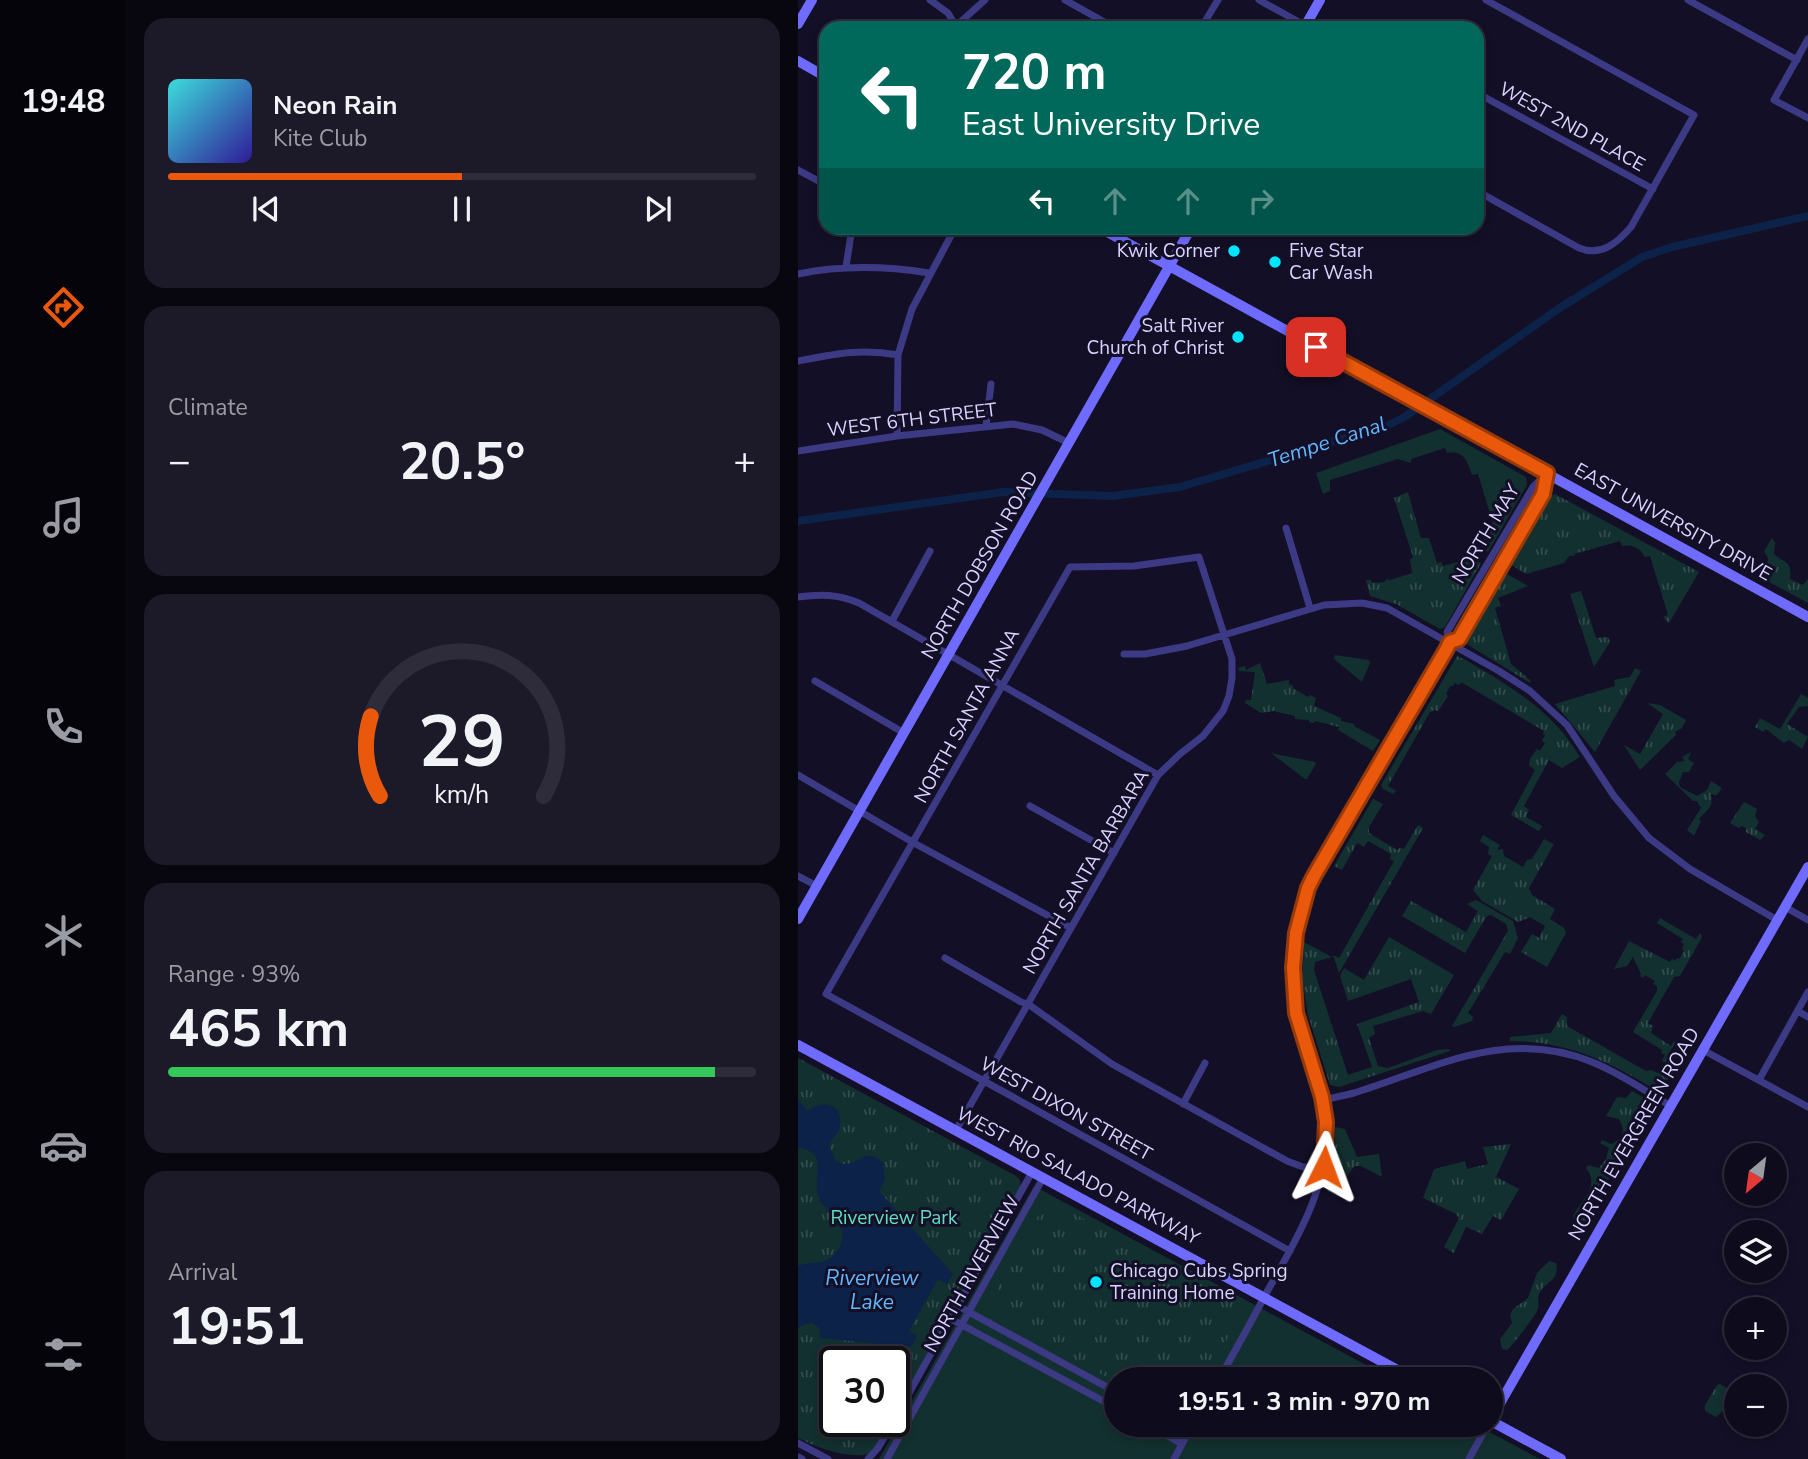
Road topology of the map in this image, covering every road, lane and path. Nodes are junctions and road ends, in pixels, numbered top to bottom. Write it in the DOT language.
graph roads {
  1 [pos="812,0"];
  2 [pos="930,0"];
  3 [pos="985,0"];
  4 [pos="1065,0"];
  5 [pos="1218,0"];
  6 [pos="1259,0"];
  7 [pos="1320,0"];
  8 [pos="1486,0"];
  9 [pos="1688,0"];
  10 [pos="953,21"];
  11 [pos="963,21"];
  12 [pos="1102,21"];
  13 [pos="1205,21"];
  14 [pos="1295,21"];
  15 [pos="1308,21"];
  16 [pos="798,24"];
  17 [pos="1808,39"];
  18 [pos="1797,60"];
  19 [pos="798,61"];
  20 [pos="819,73"];
  21 [pos="1484,97"];
  22 [pos="1808,118"];
  23 [pos="798,170"];
  24 [pos="819,181"];
  25 [pos="1653,189"];
  26 [pos="1484,195"];
  27 [pos="851,235"];
  28 [pos="951,235"];
  29 [pos="1113,235"];
  30 [pos="1187,235"];
  31 [pos="1169,266"];
  32 [pos="845,267"];
  33 [pos="929,273"];
  34 [pos="798,274"];
  35 [pos="898,355"];
  36 [pos="798,361"];
  37 [pos="990,384"];
  38 [pos="986,426"];
  39 [pos="897,436"];
  40 [pos="1069,443"];
  41 [pos="798,451"];
  42 [pos="1547,473"];
  43 [pos="1286,528"];
  44 [pos="930,551"];
  45 [pos="1199,557"];
  46 [pos="798,597"];
  47 [pos="1310,608"];
  48 [pos="1808,617"];
  49 [pos="892,621"];
  50 [pos="1223,635"];
  51 [pos="1450,642"];
  52 [pos="949,654"];
  53 [pos="1124,654"];
  54 [pos="815,681"];
  55 [pos="1002,686"];
  56 [pos="904,733"];
  57 [pos="798,775"];
  58 [pos="1158,775"];
  59 [pos="1030,806"];
  60 [pos="860,810"];
  61 [pos="914,843"];
  62 [pos="1114,853"];
  63 [pos="1808,867"];
  64 [pos="798,876"];
  65 [pos="817,886"];
  66 [pos="1785,907"];
  67 [pos="798,919"];
  68 [pos="1777,920"];
  69 [pos="1808,920"];
  70 [pos="1071,928"];
  71 [pos="945,958"];
  72 [pos="1808,992"];
  73 [pos="826,994"];
  74 [pos="1028,1004"];
  75 [pos="1798,1011"];
  76 [pos="1808,1017"];
  77 [pos="798,1045"];
  78 [pos="1703,1050"];
  79 [pos="1205,1063"];
  80 [pos="1759,1080"];
  81 [pos="984,1081"];
  82 [pos="1322,1101"];
  83 [pos="1183,1104"];
  84 [pos="1671,1106"];
  85 [pos="1808,1107"];
  86 [pos="956,1130"];
  87 [pos="1324,1167"];
  88 [pos="1032,1172"];
  89 [pos="1043,1178"];
  90 [pos="1290,1251"];
  91 [pos="1265,1297"];
  92 [pos="958,1306"];
  93 [pos="969,1312"];
  94 [pos="951,1319"];
  95 [pos="962,1325"];
  96 [pos="1226,1367"];
  97 [pos="1392,1367"];
  98 [pos="1079,1372"];
  99 [pos="919,1376"];
  100 [pos="930,1382"];
  101 [pos="1073,1385"];
  102 [pos="1104,1386"];
  103 [pos="910,1392"];
  104 [pos="1503,1399"];
  105 [pos="1104,1402"];
  106 [pos="1503,1429"];
  107 [pos="884,1437"];
  108 [pos="1170,1437"];
  109 [pos="1186,1437"];
  110 [pos="1481,1437"];
  111 [pos="798,1443"];
  112 [pos="1182,1444"];
  113 [pos="828,1459"];
  114 [pos="868,1459"];
  115 [pos="887,1459"];
  116 [pos="1174,1459"];
  117 [pos="1469,1459"];
  118 [pos="1561,1459"];
  1 -- 16 [label="main road"];
  2 -- 10 [label="street"];
  3 -- 11 [label="street"];
  4 -- 12 [label="street"];
  5 -- 13 [label="street"];
  6 -- 14 [label="street"];
  7 -- 15 [label="main road"];
  8 -- 25 [label="street"];
  9 -- 18 [label="street"];
  17 -- 18 [label="street"];
  18 -- 22 [label="street"];
  19 -- 20 [label="main road"];
  21 -- 25 [label="street, WEST 2ND PLACE"];
  23 -- 24 [label="street"];
  25 -- 26 [label="street"];
  27 -- 32 [label="street"];
  28 -- 33 [label="street"];
  29 -- 31 [label="main road, EAST UNIVERSITY DRIVE"];
  30 -- 31 [label="main road, NORTH DOBSON ROAD"];
  31 -- 40 [label="main road, NORTH DOBSON ROAD"];
  31 -- 42 [label="main road, EAST UNIVERSITY DRIVE"];
  32 -- 33 [label="street"];
  32 -- 34 [label="street"];
  33 -- 35 [label="street"];
  35 -- 36 [label="street"];
  35 -- 39 [label="street"];
  37 -- 38 [label="street"];
  38 -- 39 [label="street, WEST 6TH STREET"];
  38 -- 40 [label="street, WEST 6TH STREET"];
  39 -- 41 [label="street, WEST 6TH STREET"];
  40 -- 52 [label="main road, NORTH DOBSON ROAD"];
  42 -- 48 [label="main road, EAST UNIVERSITY DRIVE"];
  42 -- 51 [label="street, NORTH MAY"];
  42 -- 51 [label="street, NORTH MAY"];
  43 -- 47 [label="street"];
  44 -- 49 [label="street"];
  45 -- 50 [label="street, NORTH SANTA BARBARA"];
  45 -- 55 [label="street, NORTH SANTA ANNA"];
  46 -- 49 [label="street"];
  47 -- 50 [label="street"];
  47 -- 51 [label="street"];
  49 -- 52 [label="street"];
  50 -- 53 [label="street"];
  50 -- 58 [label="street, NORTH SANTA BARBARA"];
  51 -- 68 [label="street"];
  51 -- 82 [label="street, NORTH MAY"];
  52 -- 55 [label="street"];
  52 -- 56 [label="main road, NORTH DOBSON ROAD"];
  54 -- 56 [label="street"];
  55 -- 58 [label="street"];
  55 -- 61 [label="street, NORTH SANTA ANNA"];
  56 -- 60 [label="main road, NORTH DOBSON ROAD"];
  57 -- 60 [label="street"];
  58 -- 62 [label="street, NORTH SANTA BARBARA"];
  59 -- 62 [label="street"];
  60 -- 61 [label="street"];
  60 -- 65 [label="main road, NORTH DOBSON ROAD"];
  61 -- 70 [label="street"];
  61 -- 73 [label="street, NORTH SANTA ANNA"];
  62 -- 70 [label="street, NORTH SANTA BARBARA"];
  63 -- 66 [label="main road, NORTH EVERGREEN ROAD"];
  64 -- 65 [label="street"];
  65 -- 67 [label="main road, NORTH DOBSON ROAD"];
  66 -- 68 [label="main road, NORTH EVERGREEN ROAD"];
  66 -- 69 [label="street"];
  68 -- 78 [label="main road, NORTH EVERGREEN ROAD"];
  70 -- 74 [label="street, NORTH SANTA BARBARA"];
  71 -- 74 [label="street"];
  72 -- 75 [label="street"];
  73 -- 81 [label="street, WEST DIXON STREET"];
  74 -- 81 [label="street, NORTH SANTA BARBARA"];
  74 -- 83 [label="street"];
  75 -- 76 [label="street"];
  75 -- 80 [label="street"];
  77 -- 86 [label="main road, WEST RIO SALADO PARKWAY"];
  78 -- 80 [label="street"];
  78 -- 84 [label="main road, NORTH EVERGREEN ROAD"];
  79 -- 83 [label="street"];
  80 -- 85 [label="street"];
  81 -- 86 [label="street, NORTH SANTA BARBARA"];
  81 -- 90 [label="street, WEST DIXON STREET"];
  82 -- 84 [label="street"];
  82 -- 87 [label="street, NORTH MAY"];
  83 -- 87 [label="street"];
  84 -- 104 [label="main road, NORTH EVERGREEN ROAD"];
  86 -- 88 [label="main road, WEST RIO SALADO PARKWAY"];
  87 -- 90 [label="street, NORTH MAY"];
  88 -- 89 [label="main road, WEST RIO SALADO PARKWAY"];
  88 -- 92 [label="street, NORTH RIVERVIEW"];
  89 -- 91 [label="main road, WEST RIO SALADO PARKWAY"];
  89 -- 93 [label="street, NORTH RIVERVIEW"];
  90 -- 91 [label="street, NORTH MAY"];
  91 -- 96 [label="street, NORTH MAY"];
  91 -- 97 [label="main road, WEST RIO SALADO PARKWAY"];
  92 -- 93 [label="street"];
  92 -- 94 [label="street, NORTH RIVERVIEW"];
  93 -- 95 [label="street, NORTH RIVERVIEW"];
  93 -- 98 [label="street"];
  94 -- 95 [label="street"];
  94 -- 99 [label="street, NORTH RIVERVIEW"];
  95 -- 100 [label="street, NORTH RIVERVIEW"];
  95 -- 101 [label="street"];
  98 -- 101 [label="street"];
  98 -- 102 [label="street"];
  99 -- 100 [label="street"];
  99 -- 103 [label="street, NORTH RIVERVIEW"];
  100 -- 115 [label="street, NORTH RIVERVIEW"];
  101 -- 105 [label="street"];
  106 -- 118 [label="main road"];
  107 -- 114 [label="street, NORTH RIVERVIEW"];
  108 -- 112 [label="street"];
  109 -- 112 [label="street"];
  110 -- 117 [label="street"];
  111 -- 113 [label="street"];
  112 -- 116 [label="street"];
}
